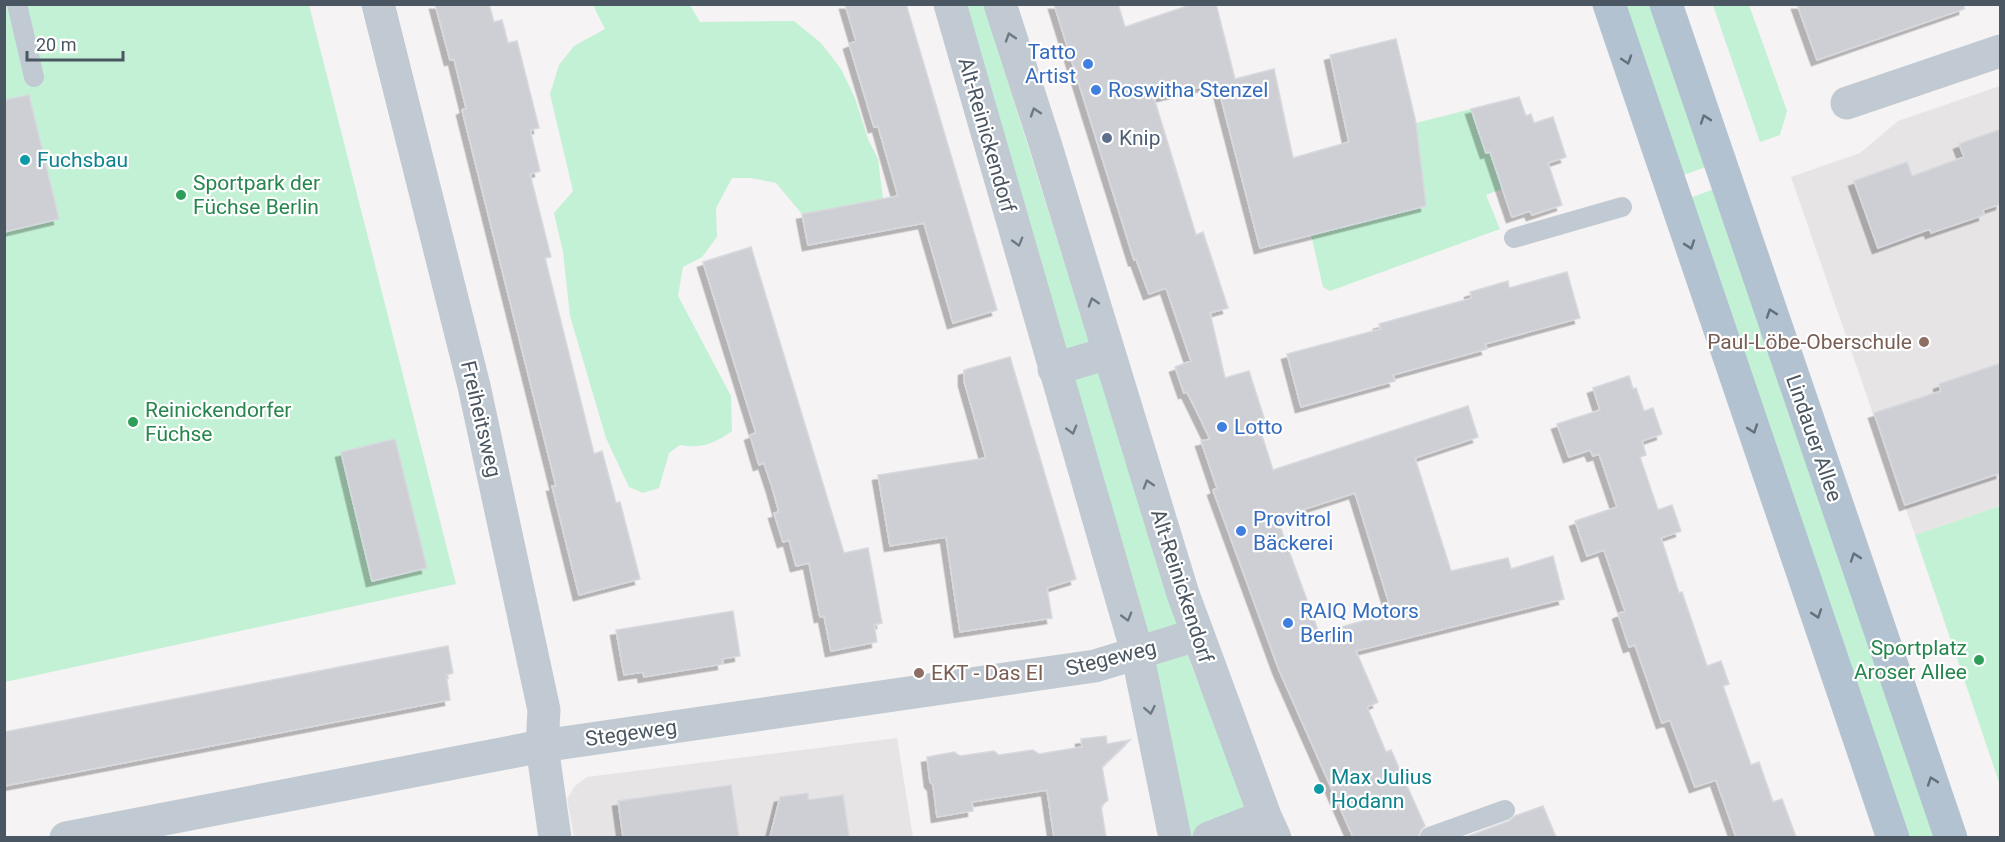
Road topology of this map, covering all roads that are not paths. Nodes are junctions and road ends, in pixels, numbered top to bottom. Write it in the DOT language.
graph roads {
  1 [pos="17,4"];
  2 [pos="378,4"];
  3 [pos="950,4"];
  4 [pos="1000,4"];
  5 [pos="1609,4"];
  6 [pos="1666,4"];
  7 [pos="2001,51"];
  8 [pos="34,77"];
  9 [pos="1847,103"];
  10 [pos="1622,207"];
  11 [pos="1514,238"];
  12 [pos="1109,352"];
  13 [pos="1054,369"];
  14 [pos="1196,635"];
  15 [pos="1137,652"];
  16 [pos="542,746"];
  17 [pos="1505,810"];
  18 [pos="1270,827"];
  19 [pos="66,837"];
  20 [pos="555,837"];
  21 [pos="1175,837"];
  22 [pos="1209,837"];
  23 [pos="1430,837"];
  24 [pos="1893,837"];
  25 [pos="1951,837"];
  1 -- 8 [label="lane"];
  2 -- 16 [label="street, Freiheitsweg"];
  3 -- 13 [label="street, Alt-Reinickendorf, one-way"];
  12 -- 4 [label="street, Alt-Reinickendorf, one-way"];
  5 -- 24 [label="main road, one-way"];
  25 -- 6 [label="main road, Lindauer Allee, one-way"];
  7 -- 9 [label="street"];
  10 -- 11 [label="lane"];
  12 -- 13 [label="street"];
  14 -- 12 [label="street, Alt-Reinickendorf, one-way"];
  13 -- 15 [label="street, Alt-Reinickendorf, one-way"];
  14 -- 15 [label="street, Stegeweg"];
  14 -- 18 [label="street, Alt-Reinickendorf"];
  15 -- 16 [label="street, Stegeweg"];
  15 -- 21 [label="street, Alt-Reinickendorf, one-way"];
  16 -- 19 [label="street, Stegeweg"];
  16 -- 20 [label="street, Freiheitsweg"];
  17 -- 23 [label="lane"];
  18 -- 22 [label="street, Alt-Reinickendorf"];
}
